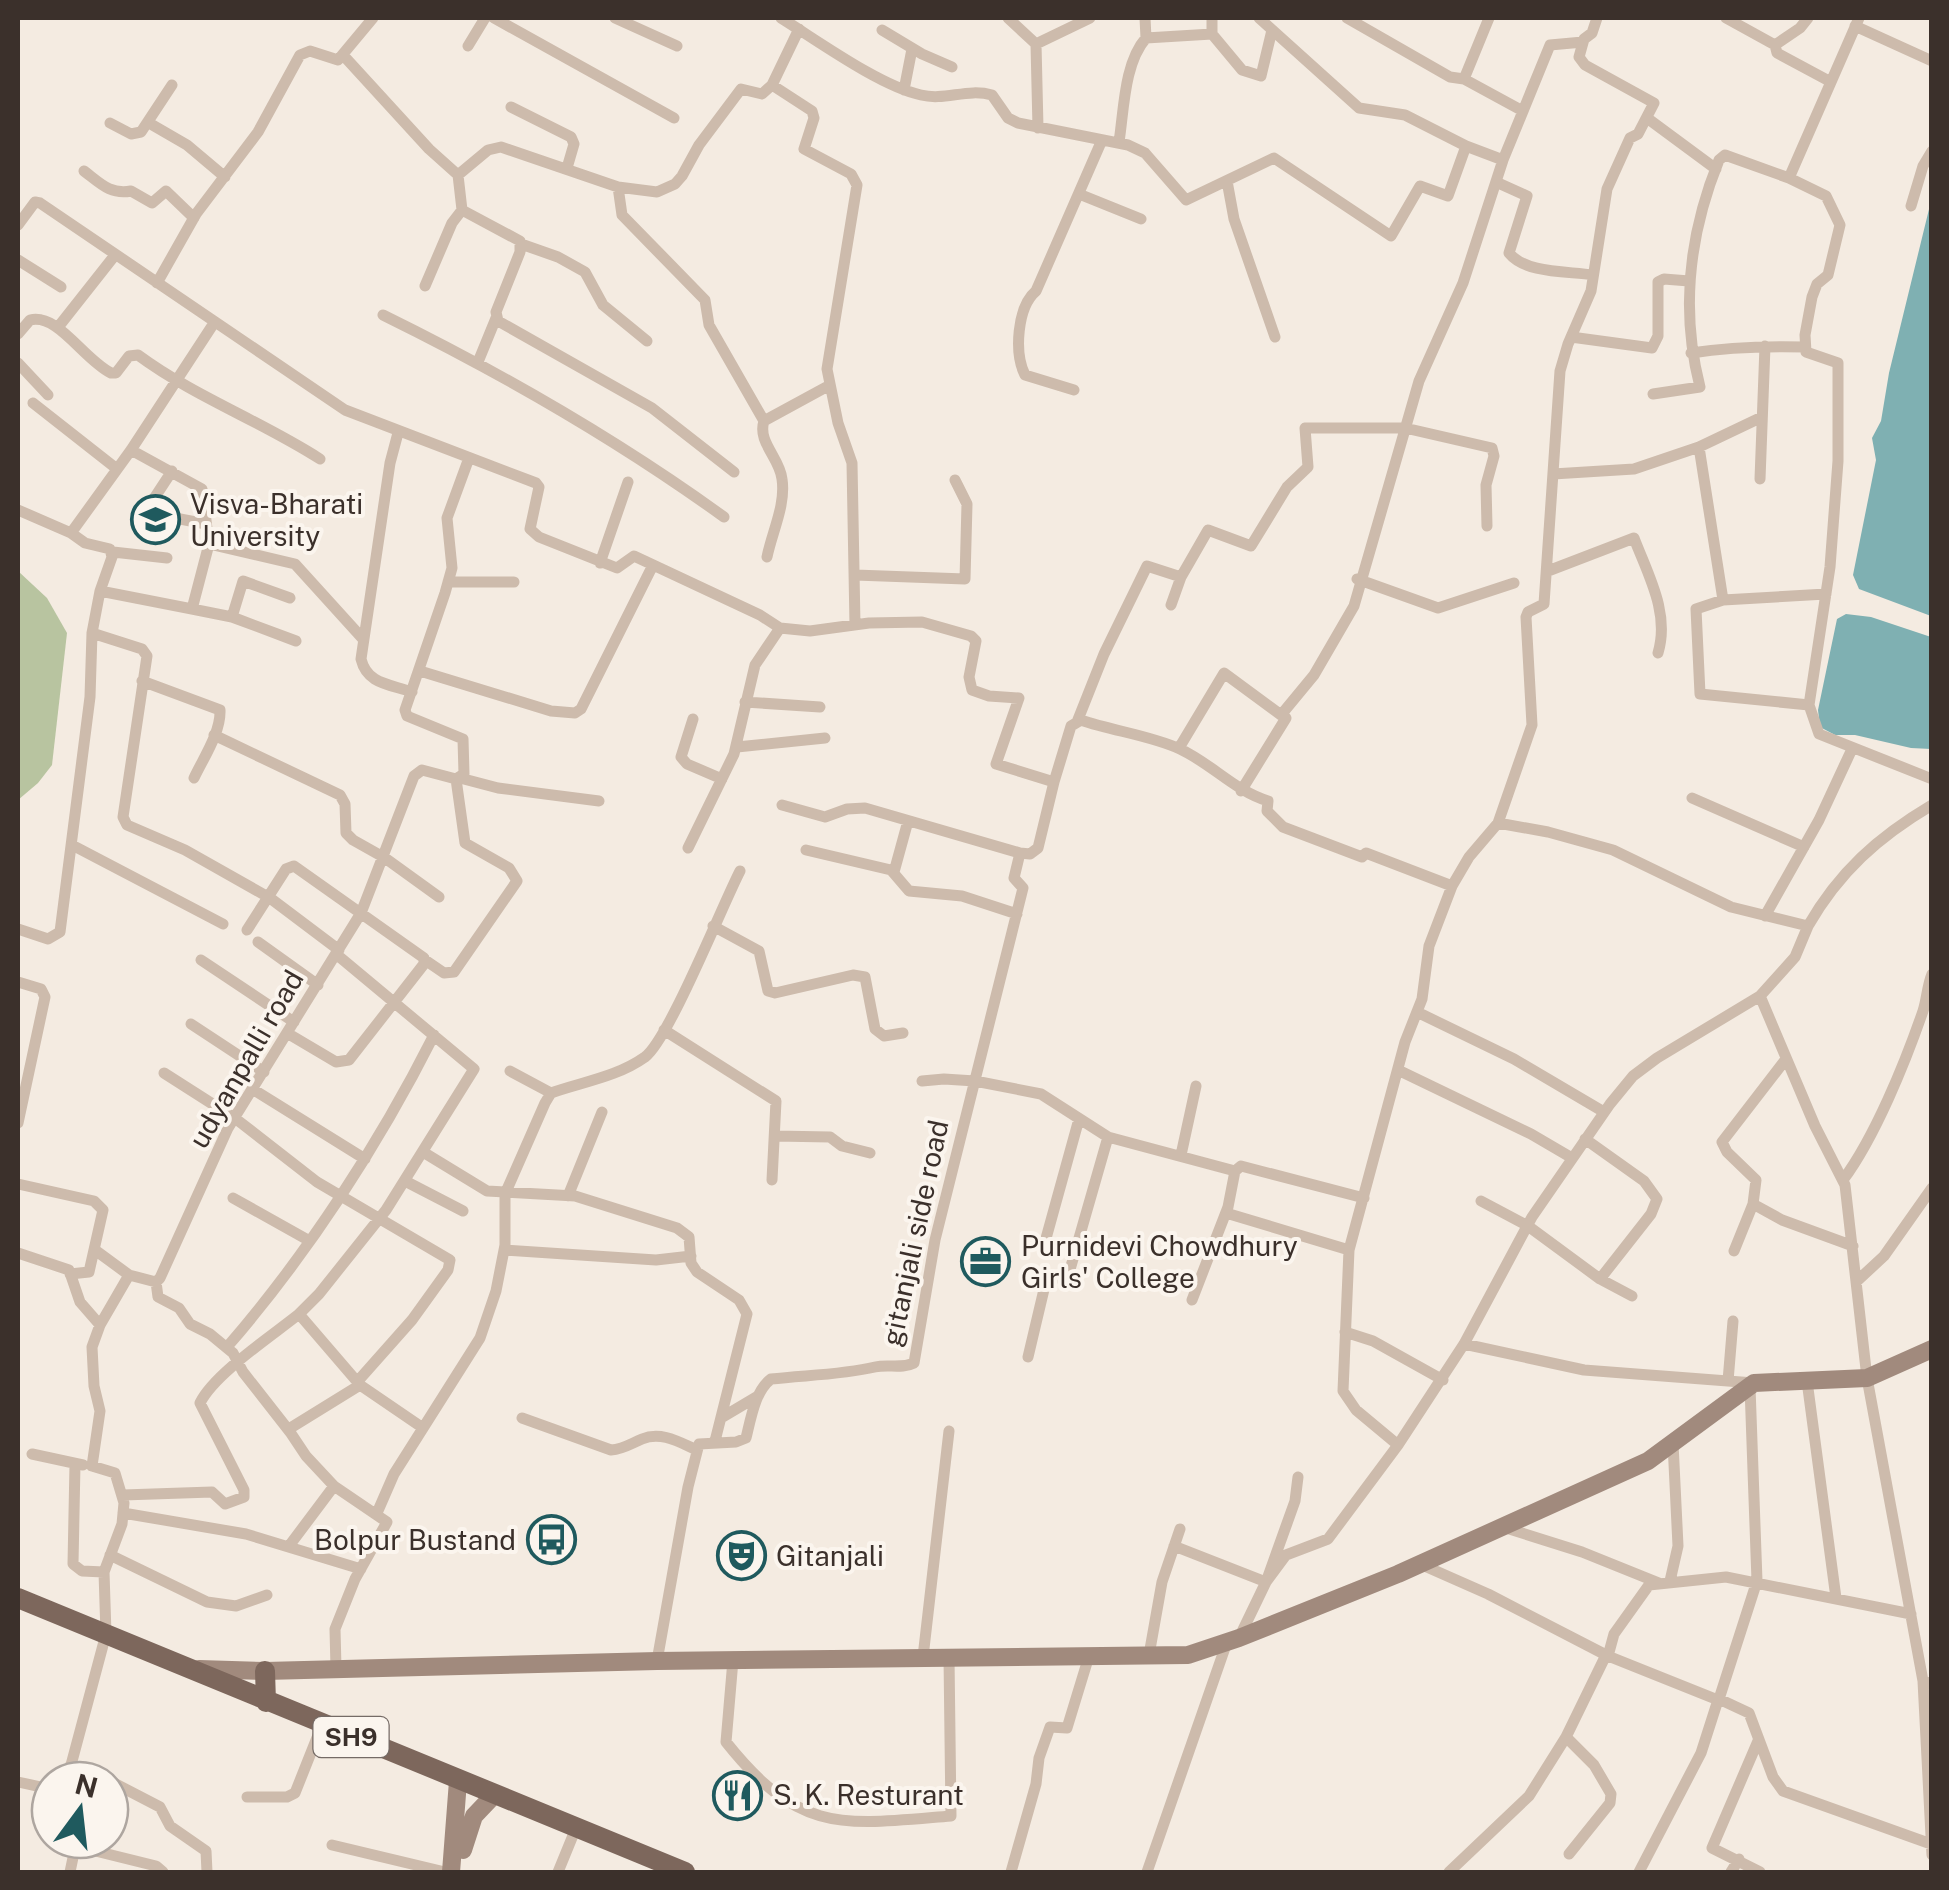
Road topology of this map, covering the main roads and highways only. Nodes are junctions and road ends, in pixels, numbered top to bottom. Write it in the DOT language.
graph roads {
  1 [pos="18,1598"];
  2 [pos="265,1671"];
  3 [pos="266,1702"];
  4 [pos="685,1872"];
  1 -- 3 [label="main road, SH9"];
  2 -- 3 [label="main road"];
  3 -- 4 [label="main road, SH9"];
}
